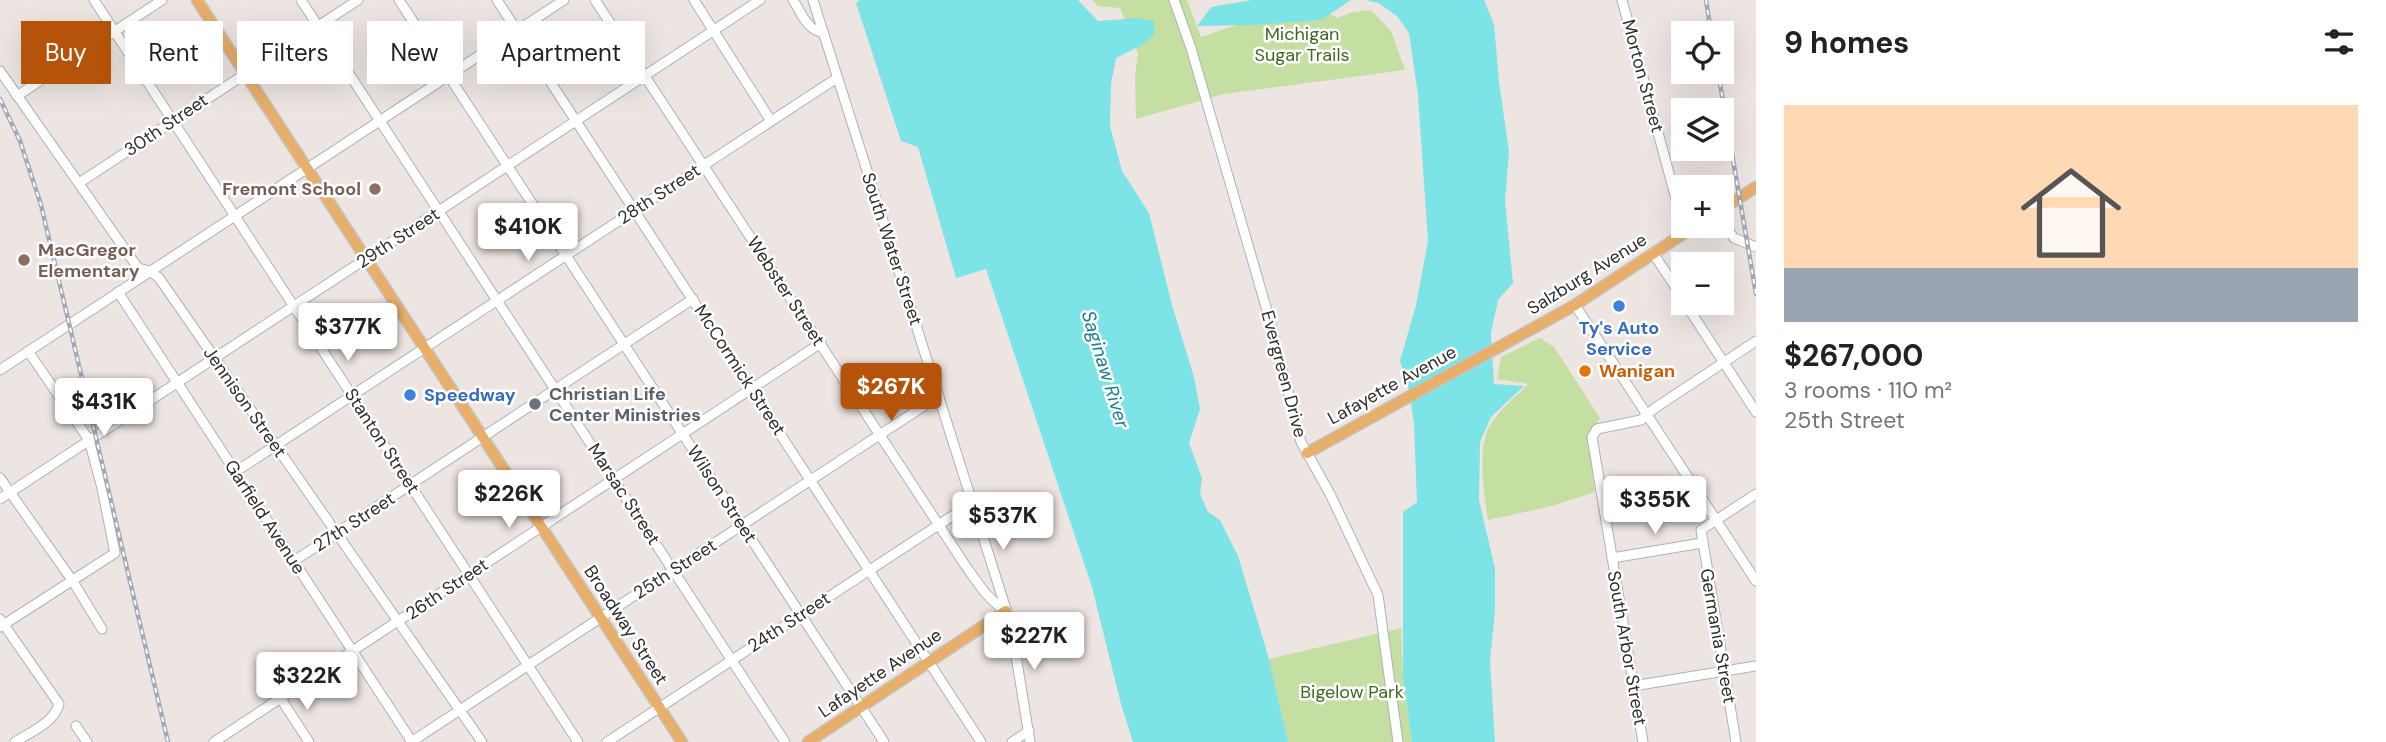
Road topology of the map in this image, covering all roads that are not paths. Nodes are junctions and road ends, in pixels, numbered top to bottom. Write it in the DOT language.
graph roads {
  1 [pos="94,0"];
  2 [pos="162,0"];
  3 [pos="197,0"];
  4 [pos="301,0"];
  5 [pos="358,0"];
  6 [pos="399,0"];
  7 [pos="497,0"];
  8 [pos="564,0"];
  9 [pos="596,0"];
  10 [pos="694,0"];
  11 [pos="760,0"];
  12 [pos="793,0"];
  13 [pos="813,0"];
  14 [pos="1174,0"];
  15 [pos="1622,0"];
  16 [pos="315,21"];
  17 [pos="326,21"];
  18 [pos="413,21"];
  19 [pos="511,21"];
  20 [pos="532,21"];
  21 [pos="610,21"];
  22 [pos="714,31"];
  23 [pos="114,32"];
  24 [pos="823,32"];
  25 [pos="237,59"];
  26 [pos="0,71"];
  27 [pos="645,76"];
  28 [pos="237,78"];
  29 [pos="837,78"];
  30 [pos="353,80"];
  31 [pos="254,84"];
  32 [pos="437,84"];
  33 [pos="454,84"];
  34 [pos="552,84"];
  35 [pos="632,84"];
  36 [pos="17,96"];
  37 [pos="576,120"];
  38 [pos="173,121"];
  39 [pos="380,121"];
  40 [pos="771,121"];
  41 [pos="507,165"];
  42 [pos="703,165"];
  43 [pos="307,168"];
  44 [pos="1674,175"];
  45 [pos="79,183"];
  46 [pos="1756,187"];
  47 [pos="1734,201"];
  48 [pos="635,210"];
  49 [pos="439,211"];
  50 [pos="234,217"];
  51 [pos="1676,238"];
  52 [pos="1734,238"];
  53 [pos="1756,247"];
  54 [pos="1653,253"];
  55 [pos="566,255"];
  56 [pos="366,258"];
  57 [pos="150,271"];
  58 [pos="1671,281"];
  59 [pos="118,292"];
  60 [pos="693,299"];
  61 [pos="498,301"];
  62 [pos="1575,305"];
  63 [pos="294,306"];
  64 [pos="1693,315"];
  65 [pos="1756,341"];
  66 [pos="821,343"];
  67 [pos="624,345"];
  68 [pos="424,348"];
  69 [pos="1494,348"];
  70 [pos="28,351"];
  71 [pos="215,357"];
  72 [pos="1724,362"];
  73 [pos="0,370"];
  74 [pos="177,382"];
  75 [pos="752,389"];
  76 [pos="555,390"];
  77 [pos="939,396"];
  78 [pos="352,397"];
  79 [pos="1756,412"];
  80 [pos="1647,415"];
  81 [pos="683,434"];
  82 [pos="880,434"];
  83 [pos="482,438"];
  84 [pos="89,440"];
  85 [pos="276,446"];
  86 [pos="1307,453"];
  87 [pos="235,472"];
  88 [pos="0,478"];
  89 [pos="614,479"];
  90 [pos="811,480"];
  91 [pos="410,485"];
  92 [pos="10,492"];
  93 [pos="1756,494"];
  94 [pos="0,499"];
  95 [pos="972,503"];
  96 [pos="1717,521"];
  97 [pos="939,524"];
  98 [pos="742,525"];
  99 [pos="541,527"];
  100 [pos="336,534"];
  101 [pos="1702,543"];
  102 [pos="1612,558"];
  103 [pos="294,561"];
  104 [pos="673,570"];
  105 [pos="869,570"];
  106 [pos="469,574"];
  107 [pos="72,580"];
  108 [pos="1756,581"];
  109 [pos="1006,611"];
  110 [pos="801,615"];
  111 [pos="600,617"];
  112 [pos="398,622"];
  113 [pos="1,623"];
  114 [pos="102,629"];
  115 [pos="353,651"];
  116 [pos="732,660"];
  117 [pos="929,662"];
  118 [pos="528,665"];
  119 [pos="1756,666"];
  120 [pos="1723,672"];
  121 [pos="1633,686"];
  122 [pos="281,699"];
  123 [pos="659,707"];
  124 [pos="861,707"];
  125 [pos="460,710"];
  126 [pos="76,726"];
  127 [pos="1029,731"];
  128 [pos="217,741"];
  129 [pos="15,742"];
  130 [pos="87,742"];
  131 [pos="309,742"];
  132 [pos="412,742"];
  133 [pos="482,742"];
  134 [pos="578,742"];
  135 [pos="607,742"];
  136 [pos="682,742"];
  137 [pos="785,742"];
  138 [pos="808,742"];
  139 [pos="884,742"];
  140 [pos="981,742"];
  141 [pos="1012,742"];
  142 [pos="1030,742"];
  143 [pos="1398,742"];
  144 [pos="1643,742"];
  145 [pos="1736,742"];
  1 -- 23 [label="street, Stanton Street"];
  2 -- 23 [label="street"];
  3 -- 25 [label="main road, Broadway Street"];
  4 -- 16 [label="street, Marsac Street"];
  5 -- 17 [label="street, 30th Street"];
  6 -- 18 [label="street, Wilson Street"];
  7 -- 19 [label="street, McCormick Street"];
  8 -- 20 [label="street"];
  9 -- 21 [label="street, Webster Street"];
  10 -- 22 [label="street"];
  11 -- 22 [label="street, 29th Street"];
  12 -- 24 [label="street"];
  13 -- 24 [label="street, South Water Street"];
  14 -- 86 [label="street, Evergreen Drive"];
  15 -- 44 [label="street, Morton Street"];
  22 -- 27 [label="street, 29th Street"];
  22 -- 40 [label="street"];
  23 -- 36 [label="street"];
  23 -- 38 [label="street, Stanton Street"];
  24 -- 29 [label="street, South Water Street"];
  26 -- 36 [label="street, Jennison Street"];
  27 -- 42 [label="street, Webster Street"];
  28 -- 38 [label="street, 30th Street"];
  29 -- 40 [label="street, 28th Street"];
  29 -- 77 [label="street, South Water Street"];
  30 -- 39 [label="street, Marsac Street"];
  31 -- 43 [label="main road, Broadway Street"];
  32 -- 39 [label="street"];
  33 -- 41 [label="street, Wilson Street"];
  34 -- 37 [label="street, McCormick Street"];
  35 -- 37 [label="street, 29th Street"];
  36 -- 45 [label="street, Jennison Street"];
  37 -- 41 [label="street, 29th Street"];
  37 -- 48 [label="street, McCormick Street"];
  38 -- 45 [label="street, 30th Street"];
  38 -- 50 [label="street, Stanton Street"];
  39 -- 43 [label="street"];
  39 -- 49 [label="street, Marsac Street"];
  40 -- 42 [label="street, 28th Street"];
  41 -- 49 [label="street, 29th Street"];
  41 -- 55 [label="street, Wilson Street"];
  42 -- 48 [label="street, 28th Street"];
  42 -- 66 [label="street, Webster Street"];
  43 -- 50 [label="street"];
  43 -- 56 [label="main road, Broadway Street"];
  45 -- 57 [label="street, Jennison Street"];
  46 -- 47 [label="main road"];
  48 -- 55 [label="street, 28th Street"];
  48 -- 60 [label="street, McCormick Street"];
  49 -- 56 [label="street, 29th Street"];
  49 -- 61 [label="street, Marsac Street"];
  50 -- 57 [label="street"];
  50 -- 63 [label="street, Stanton Street"];
  51 -- 54 [label="main road, Salzburg Avenue"];
  52 -- 53 [label="street"];
  54 -- 58 [label="street"];
  54 -- 62 [label="main road, Salzburg Avenue"];
  55 -- 61 [label="street, 28th Street"];
  55 -- 67 [label="street, Wilson Street"];
  56 -- 63 [label="street, 29th Street"];
  56 -- 68 [label="main road, Broadway Street"];
  57 -- 59 [label="street"];
  57 -- 71 [label="street, Jennison Street"];
  59 -- 70 [label="street"];
  59 -- 74 [label="street, Garfield Avenue"];
  60 -- 67 [label="street, 27th Street"];
  60 -- 75 [label="street, McCormick Street"];
  61 -- 68 [label="street, 28th Street"];
  61 -- 76 [label="street, Marsac Street"];
  62 -- 69 [label="main road, Salzburg Avenue"];
  62 -- 80 [label="street"];
  63 -- 71 [label="street, 29th Street"];
  63 -- 78 [label="street, Stanton Street"];
  64 -- 72 [label="street"];
  65 -- 72 [label="street"];
  66 -- 75 [label="street, 26th Street"];
  66 -- 82 [label="street, Webster Street"];
  67 -- 76 [label="street, 27th Street"];
  67 -- 81 [label="street, Wilson Street"];
  68 -- 78 [label="street, 28th Street"];
  68 -- 83 [label="main road, Broadway Street"];
  69 -- 86 [label="main road, Lafayette Avenue"];
  70 -- 73 [label="street"];
  70 -- 84 [label="street"];
  71 -- 74 [label="street, 29th Street"];
  71 -- 85 [label="street, Jennison Street"];
  72 -- 79 [label="street"];
  72 -- 80 [label="street"];
  74 -- 84 [label="street, 29th Street"];
  74 -- 87 [label="street, Garfield Avenue"];
  75 -- 81 [label="street, 26th Street"];
  75 -- 90 [label="street, McCormick Street"];
  76 -- 83 [label="street, 27th Street"];
  76 -- 89 [label="street, Marsac Street"];
  77 -- 82 [label="street, 25th Street"];
  77 -- 95 [label="street, South Water Street"];
  78 -- 85 [label="street, 28th Street"];
  78 -- 91 [label="street, Stanton Street"];
  80 -- 96 [label="street"];
  80 -- 102 [label="street, South Arbor Street"];
  81 -- 89 [label="street, 26th Street"];
  81 -- 98 [label="street, Wilson Street"];
  82 -- 90 [label="street, 25th Street"];
  82 -- 97 [label="street, Webster Street"];
  83 -- 91 [label="street, 27th Street"];
  83 -- 99 [label="main road, Broadway Street"];
  84 -- 92 [label="street, 29th Street"];
  84 -- 107 [label="street"];
  85 -- 87 [label="street, 28th Street"];
  85 -- 100 [label="street, Jennison Street"];
  86 -- 143 [label="street, Evergreen Drive"];
  87 -- 103 [label="street, Garfield Avenue"];
  88 -- 92 [label="street"];
  89 -- 99 [label="street, 26th Street"];
  89 -- 104 [label="street, Marsac Street"];
  90 -- 98 [label="street, 25th Street"];
  90 -- 105 [label="street, McCormick Street"];
  91 -- 100 [label="street, 27th Street"];
  91 -- 106 [label="street, Stanton Street"];
  92 -- 94 [label="street, 29th Street"];
  92 -- 107 [label="street"];
  93 -- 96 [label="street"];
  95 -- 97 [label="street, 24th Street"];
  95 -- 109 [label="street, South Water Street"];
  96 -- 101 [label="street, Germania Street"];
  96 -- 108 [label="street"];
  97 -- 105 [label="street, 24th Street"];
  97 -- 109 [label="street, Webster Street"];
  98 -- 104 [label="street, 25th Street"];
  98 -- 110 [label="street, Wilson Street"];
  99 -- 106 [label="street, 26th Street"];
  99 -- 111 [label="main road, Broadway Street"];
  100 -- 103 [label="street, 27th Street"];
  100 -- 112 [label="street, Jennison Street"];
  101 -- 102 [label="street"];
  101 -- 120 [label="street, Germania Street"];
  102 -- 121 [label="street, South Arbor Street"];
  103 -- 115 [label="street, Garfield Avenue"];
  104 -- 111 [label="street, 25th Street"];
  104 -- 116 [label="street, Marsac Street"];
  105 -- 110 [label="street, 24th Street"];
  105 -- 117 [label="street, McCormick Street"];
  106 -- 112 [label="street, 26th Street"];
  106 -- 118 [label="street, Stanton Street"];
  107 -- 113 [label="street"];
  107 -- 114 [label="street"];
  109 -- 117 [label="main road, Lafayette Avenue"];
  109 -- 127 [label="street, South Water Street"];
  110 -- 116 [label="street, 24th Street"];
  110 -- 124 [label="street, Wilson Street"];
  111 -- 118 [label="street, 25th Street"];
  111 -- 123 [label="main road, Broadway Street"];
  112 -- 115 [label="street, 26th Street"];
  112 -- 125 [label="street, Jennison Street"];
  113 -- 129 [label="street"];
  115 -- 122 [label="street, 26th Street"];
  115 -- 132 [label="street, Garfield Avenue"];
  116 -- 123 [label="street, 24th Street"];
  116 -- 137 [label="street, Marsac Street"];
  117 -- 124 [label="main road, Lafayette Avenue"];
  117 -- 140 [label="street, McCormick Street"];
  118 -- 125 [label="street, 25th Street"];
  118 -- 134 [label="street, Stanton Street"];
  119 -- 120 [label="street"];
  120 -- 121 [label="street"];
  120 -- 145 [label="street, Germania Street"];
  121 -- 144 [label="street, South Arbor Street"];
  122 -- 128 [label="street, 26th Street"];
  122 -- 131 [label="street"];
  123 -- 135 [label="street, 24th Street"];
  123 -- 136 [label="main road, Broadway Street"];
  124 -- 138 [label="main road, Lafayette Avenue"];
  124 -- 139 [label="street, Wilson Street"];
  125 -- 132 [label="street, 25th Street"];
  125 -- 133 [label="street, Jennison Street"];
  126 -- 130 [label="street"];
  127 -- 141 [label="street"];
  127 -- 142 [label="street, South Water Street"];
}
